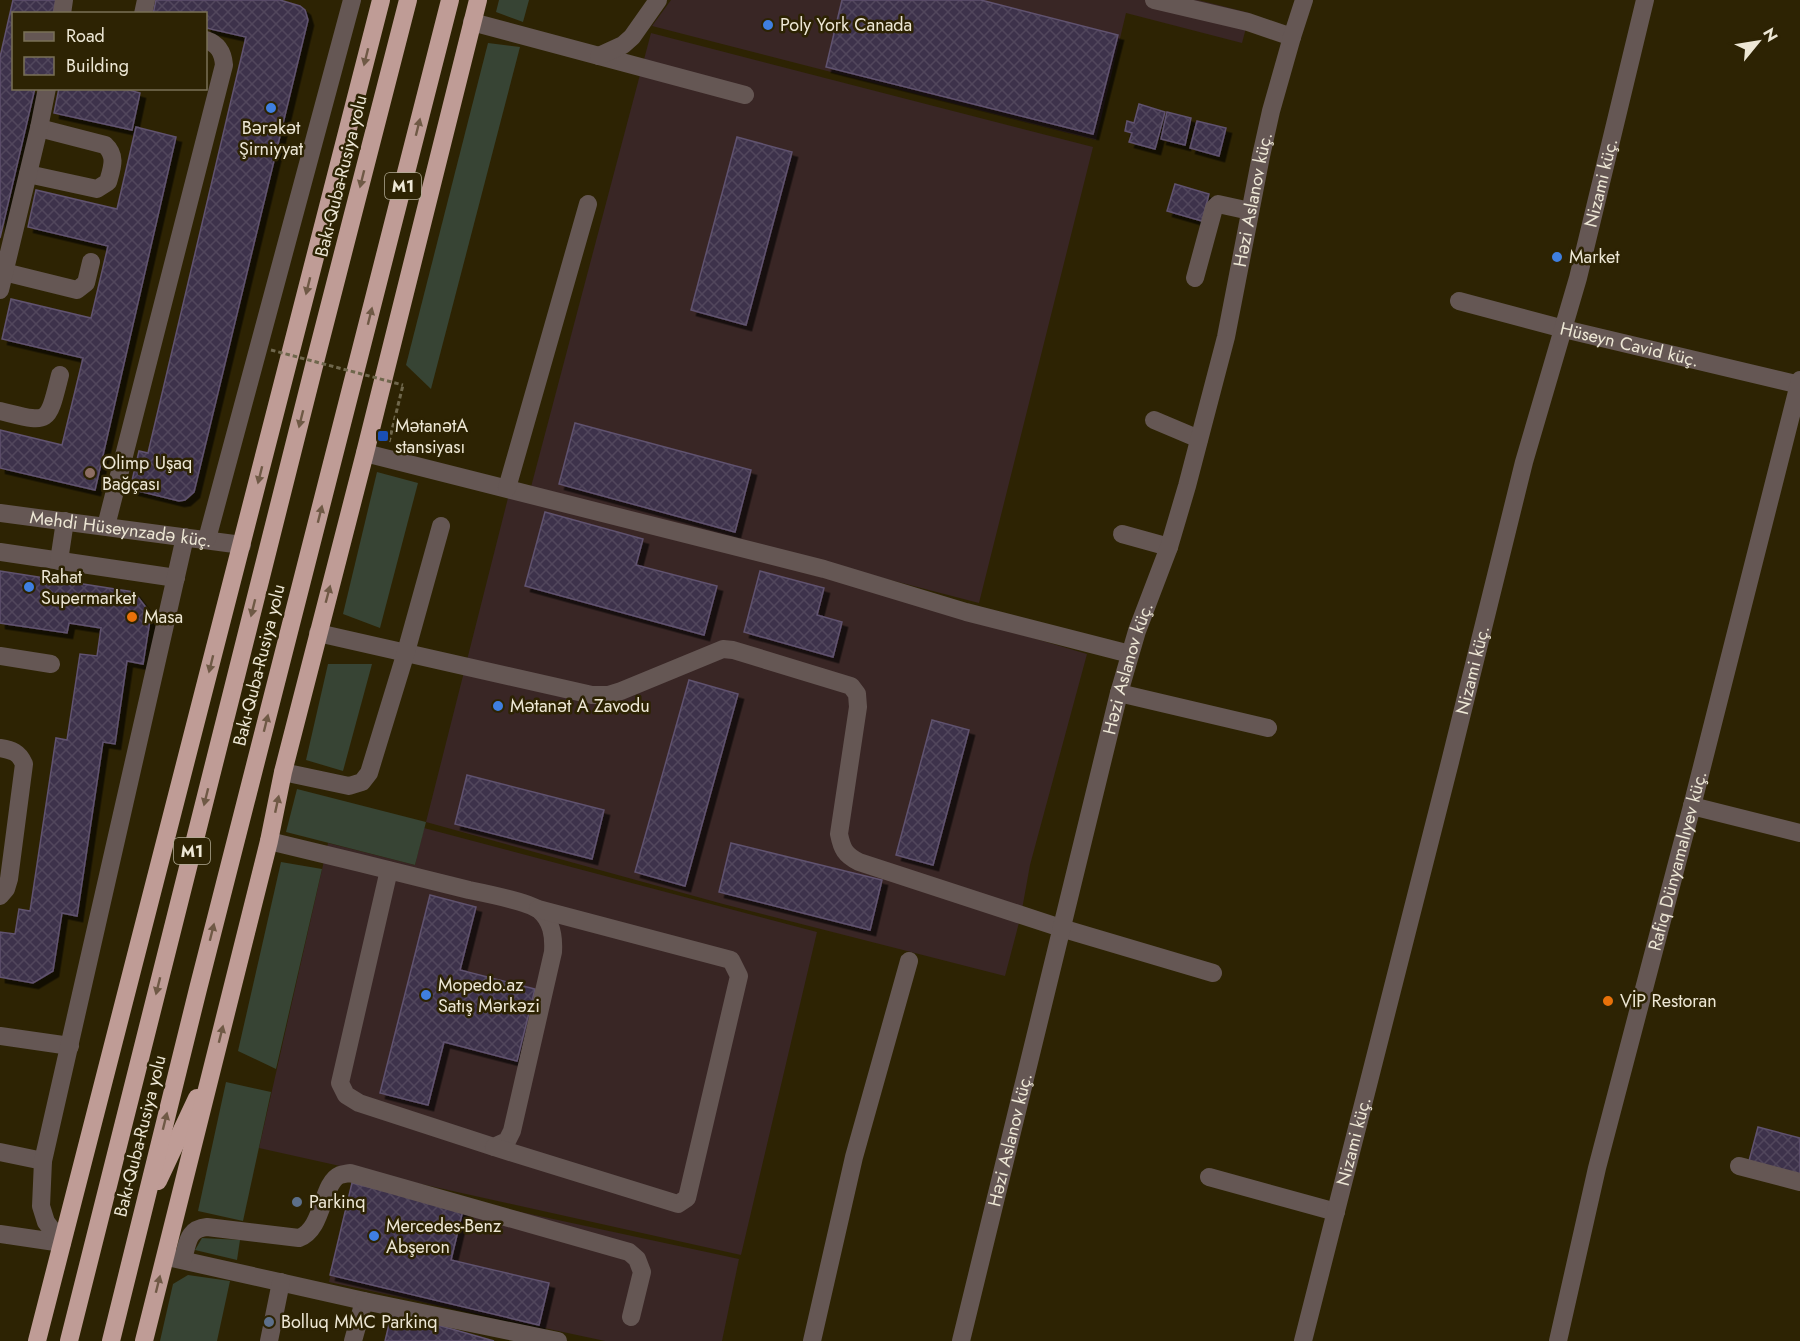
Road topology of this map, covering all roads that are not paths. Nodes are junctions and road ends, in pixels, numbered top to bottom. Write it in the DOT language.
graph roads {
  1 [pos="351,0"];
  2 [pos="381,0"];
  3 [pos="408,0"];
  4 [pos="450,0"];
  5 [pos="478,0"];
  6 [pos="658,0"];
  7 [pos="1154,0"];
  8 [pos="1304,0"];
  9 [pos="1645,0"];
  10 [pos="472,22"];
  11 [pos="1292,37"];
  12 [pos="207,41"];
  13 [pos="599,56"];
  14 [pos="47,90"];
  15 [pos="745,95"];
  16 [pos="39,128"];
  17 [pos="28,174"];
  18 [pos="588,204"];
  19 [pos="1250,211"];
  20 [pos="91,262"];
  21 [pos="4,272"];
  22 [pos="1195,278"];
  23 [pos="0,290"];
  24 [pos="1459,301"];
  25 [pos="1564,329"];
  26 [pos="60,375"];
  27 [pos="1800,383"];
  28 [pos="0,411"];
  29 [pos="1154,420"];
  30 [pos="1199,439"];
  31 [pos="365,453"];
  32 [pos="507,488"];
  33 [pos="0,513"];
  34 [pos="65,521"];
  35 [pos="106,526"];
  36 [pos="441,526"];
  37 [pos="1122,534"];
  38 [pos="185,537"];
  39 [pos="207,540"];
  40 [pos="242,545"];
  41 [pos="1169,547"];
  42 [pos="0,552"];
  43 [pos="59,561"];
  44 [pos="176,578"];
  45 [pos="318,633"];
  46 [pos="406,652"];
  47 [pos="1130,654"];
  48 [pos="0,656"];
  49 [pos="51,664"];
  50 [pos="1119,693"];
  51 [pos="1268,728"];
  52 [pos="0,748"];
  53 [pos="283,772"];
  54 [pos="1692,806"];
  55 [pos="1800,833"];
  56 [pos="269,841"];
  57 [pos="389,870"];
  58 [pos="0,896"];
  59 [pos="538,909"];
  60 [pos="1061,928"];
  61 [pos="909,961"];
  62 [pos="1213,973"];
  63 [pos="0,1036"];
  64 [pos="70,1046"];
  65 [pos="216,1058"];
  66 [pos="494,1147"];
  67 [pos="0,1152"];
  68 [pos="43,1161"];
  69 [pos="1739,1166"];
  70 [pos="1209,1177"];
  71 [pos="1800,1182"];
  72 [pos="1336,1212"];
  73 [pos="141,1218"];
  74 [pos="0,1234"];
  75 [pos="62,1243"];
  76 [pos="174,1258"];
  77 [pos="281,1282"];
  78 [pos="364,1301"];
  79 [pos="631,1317"];
  80 [pos="37,1341"];
  81 [pos="69,1341"];
  82 [pos="111,1341"];
  83 [pos="144,1341"];
  84 [pos="269,1341"];
  85 [pos="353,1341"];
  86 [pos="558,1341"];
  87 [pos="812,1341"];
  88 [pos="961,1341"];
  89 [pos="1303,1341"];
  90 [pos="1558,1341"];
  1 -- 39 [label="street"];
  2 -- 40 [label="highway, one-way"];
  3 -- 81 [label="highway, Bakı-Quba-Rusiya yolu / M1, one-way"];
  73 -- 4 [label="highway, Bakı-Quba-Rusiya yolu / M1, one-way"];
  5 -- 10 [label="highway"];
  6 -- 13 [label="street"];
  7 -- 11 [label="street"];
  8 -- 11 [label="street, Həzi Aslanov küç."];
  9 -- 25 [label="street, Nizami küç."];
  10 -- 13 [label="street"];
  10 -- 31 [label="highway"];
  11 -- 19 [label="street, Həzi Aslanov küç."];
  12 -- 35 [label="street"];
  13 -- 15 [label="street"];
  14 -- 16 [label="street"];
  16 -- 17 [label="street"];
  16 -- 17 [label="street"];
  17 -- 21 [label="street"];
  18 -- 32 [label="street"];
  19 -- 22 [label="street"];
  19 -- 30 [label="street, Həzi Aslanov küç."];
  20 -- 21 [label="street"];
  21 -- 23 [label="street"];
  24 -- 25 [label="street, Hüseyn Cavid küç."];
  25 -- 27 [label="street, Hüseyn Cavid küç."];
  25 -- 72 [label="street, Nizami küç."];
  26 -- 28 [label="street"];
  27 -- 54 [label="street, Rafiq Dünyamalıyev küç."];
  29 -- 30 [label="street"];
  30 -- 41 [label="street, Həzi Aslanov küç."];
  31 -- 32 [label="street"];
  45 -- 31 [label="highway, one-way"];
  32 -- 47 [label="street"];
  33 -- 34 [label="street, Mehdi Hüseynzadə küç."];
  34 -- 35 [label="street, Mehdi Hüseynzadə küç."];
  34 -- 43 [label="street"];
  35 -- 38 [label="street, Mehdi Hüseynzadə küç."];
  36 -- 46 [label="street"];
  37 -- 41 [label="street"];
  38 -- 39 [label="street, Mehdi Hüseynzadə küç."];
  38 -- 44 [label="street"];
  39 -- 40 [label="street, Mehdi Hüseynzadə küç."];
  40 -- 75 [label="highway, one-way"];
  41 -- 47 [label="street, Həzi Aslanov küç."];
  42 -- 43 [label="street"];
  43 -- 44 [label="street"];
  44 -- 64 [label="street"];
  45 -- 46 [label="street"];
  45 -- 53 [label="highway"];
  46 -- 53 [label="street"];
  46 -- 60 [label="street"];
  47 -- 50 [label="street, Həzi Aslanov küç."];
  48 -- 49 [label="street"];
  50 -- 51 [label="street"];
  50 -- 60 [label="street, Həzi Aslanov küç."];
  52 -- 58 [label="street"];
  56 -- 53 [label="highway, one-way"];
  54 -- 55 [label="street"];
  54 -- 90 [label="street, Rafiq Dünyamalıyev küç."];
  56 -- 57 [label="street"];
  65 -- 56 [label="highway, one-way"];
  57 -- 59 [label="street"];
  57 -- 66 [label="street"];
  59 -- 66 [label="street"];
  59 -- 66 [label="street"];
  60 -- 62 [label="street"];
  60 -- 88 [label="street, Həzi Aslanov küç."];
  61 -- 87 [label="street"];
  63 -- 64 [label="street"];
  64 -- 68 [label="street"];
  65 -- 73 [label="highway"];
  65 -- 76 [label="highway"];
  67 -- 68 [label="street"];
  68 -- 75 [label="street"];
  69 -- 71 [label="street"];
  70 -- 72 [label="street"];
  72 -- 89 [label="street, Nizami küç."];
  73 -- 82 [label="highway, Bakı-Quba-Rusiya yolu / M1"];
  74 -- 75 [label="street"];
  75 -- 80 [label="highway"];
  76 -- 77 [label="street"];
  76 -- 79 [label="street"];
  83 -- 76 [label="highway, one-way"];
  77 -- 78 [label="street"];
  77 -- 84 [label="street"];
  78 -- 85 [label="street"];
  78 -- 86 [label="street"];
}
